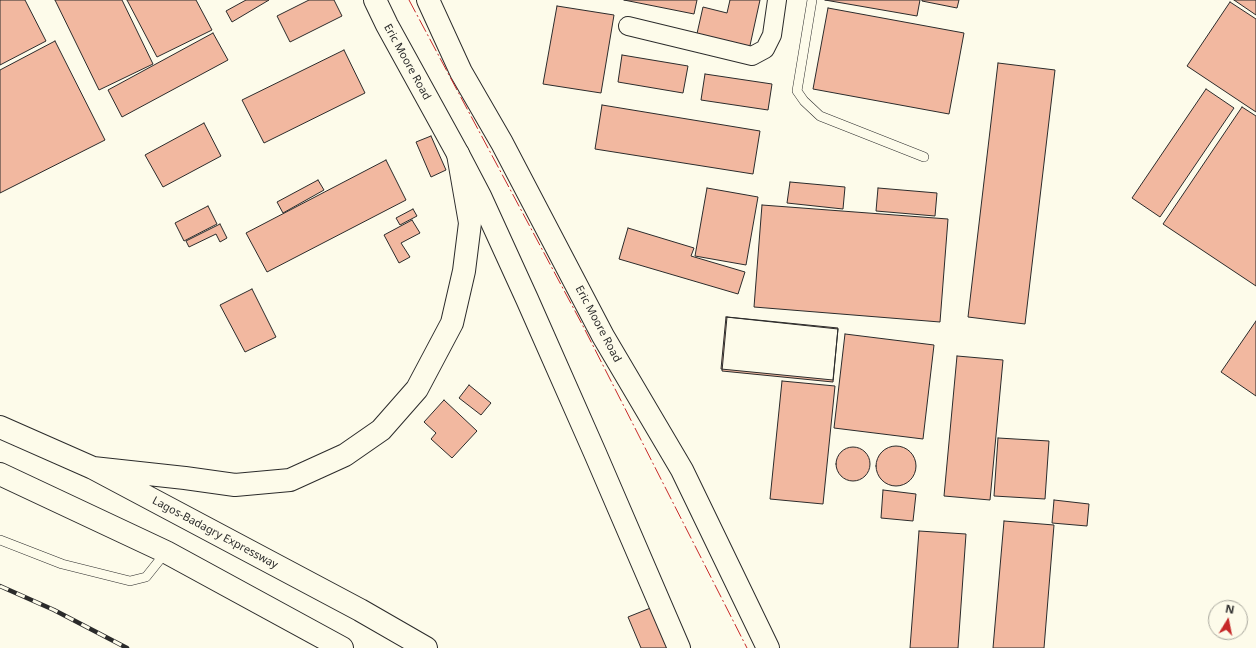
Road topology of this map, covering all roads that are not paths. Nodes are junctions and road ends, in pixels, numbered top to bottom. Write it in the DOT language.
graph roads {
  1 [pos="375,0"];
  2 [pos="428,0"];
  3 [pos="777,0"];
  4 [pos="812,0"];
  5 [pos="628,26"];
  6 [pos="458,154"];
  7 [pos="924,157"];
  8 [pos="0,427"];
  9 [pos="93,468"];
  10 [pos="0,474"];
  11 [pos="0,540"];
  12 [pos="166,552"];
  13 [pos="342,648"];
  14 [pos="426,648"];
  15 [pos="679,648"];
  16 [pos="768,648"];
  1 -- 6 [label="main road, Eric Moore Road"];
  2 -- 16 [label="main road, Eric Moore Road"];
  3 -- 5 [label="street"];
  4 -- 7 [label="lane"];
  6 -- 9 [label="main road"];
  6 -- 15 [label="main road, Eric Moore Road"];
  8 -- 9 [label="main road, Lagos-Badagry Expressway"];
  9 -- 14 [label="main road, Lagos-Badagry Expressway"];
  10 -- 12 [label="main road"];
  11 -- 12 [label="lane"];
  12 -- 13 [label="main road"];
}
